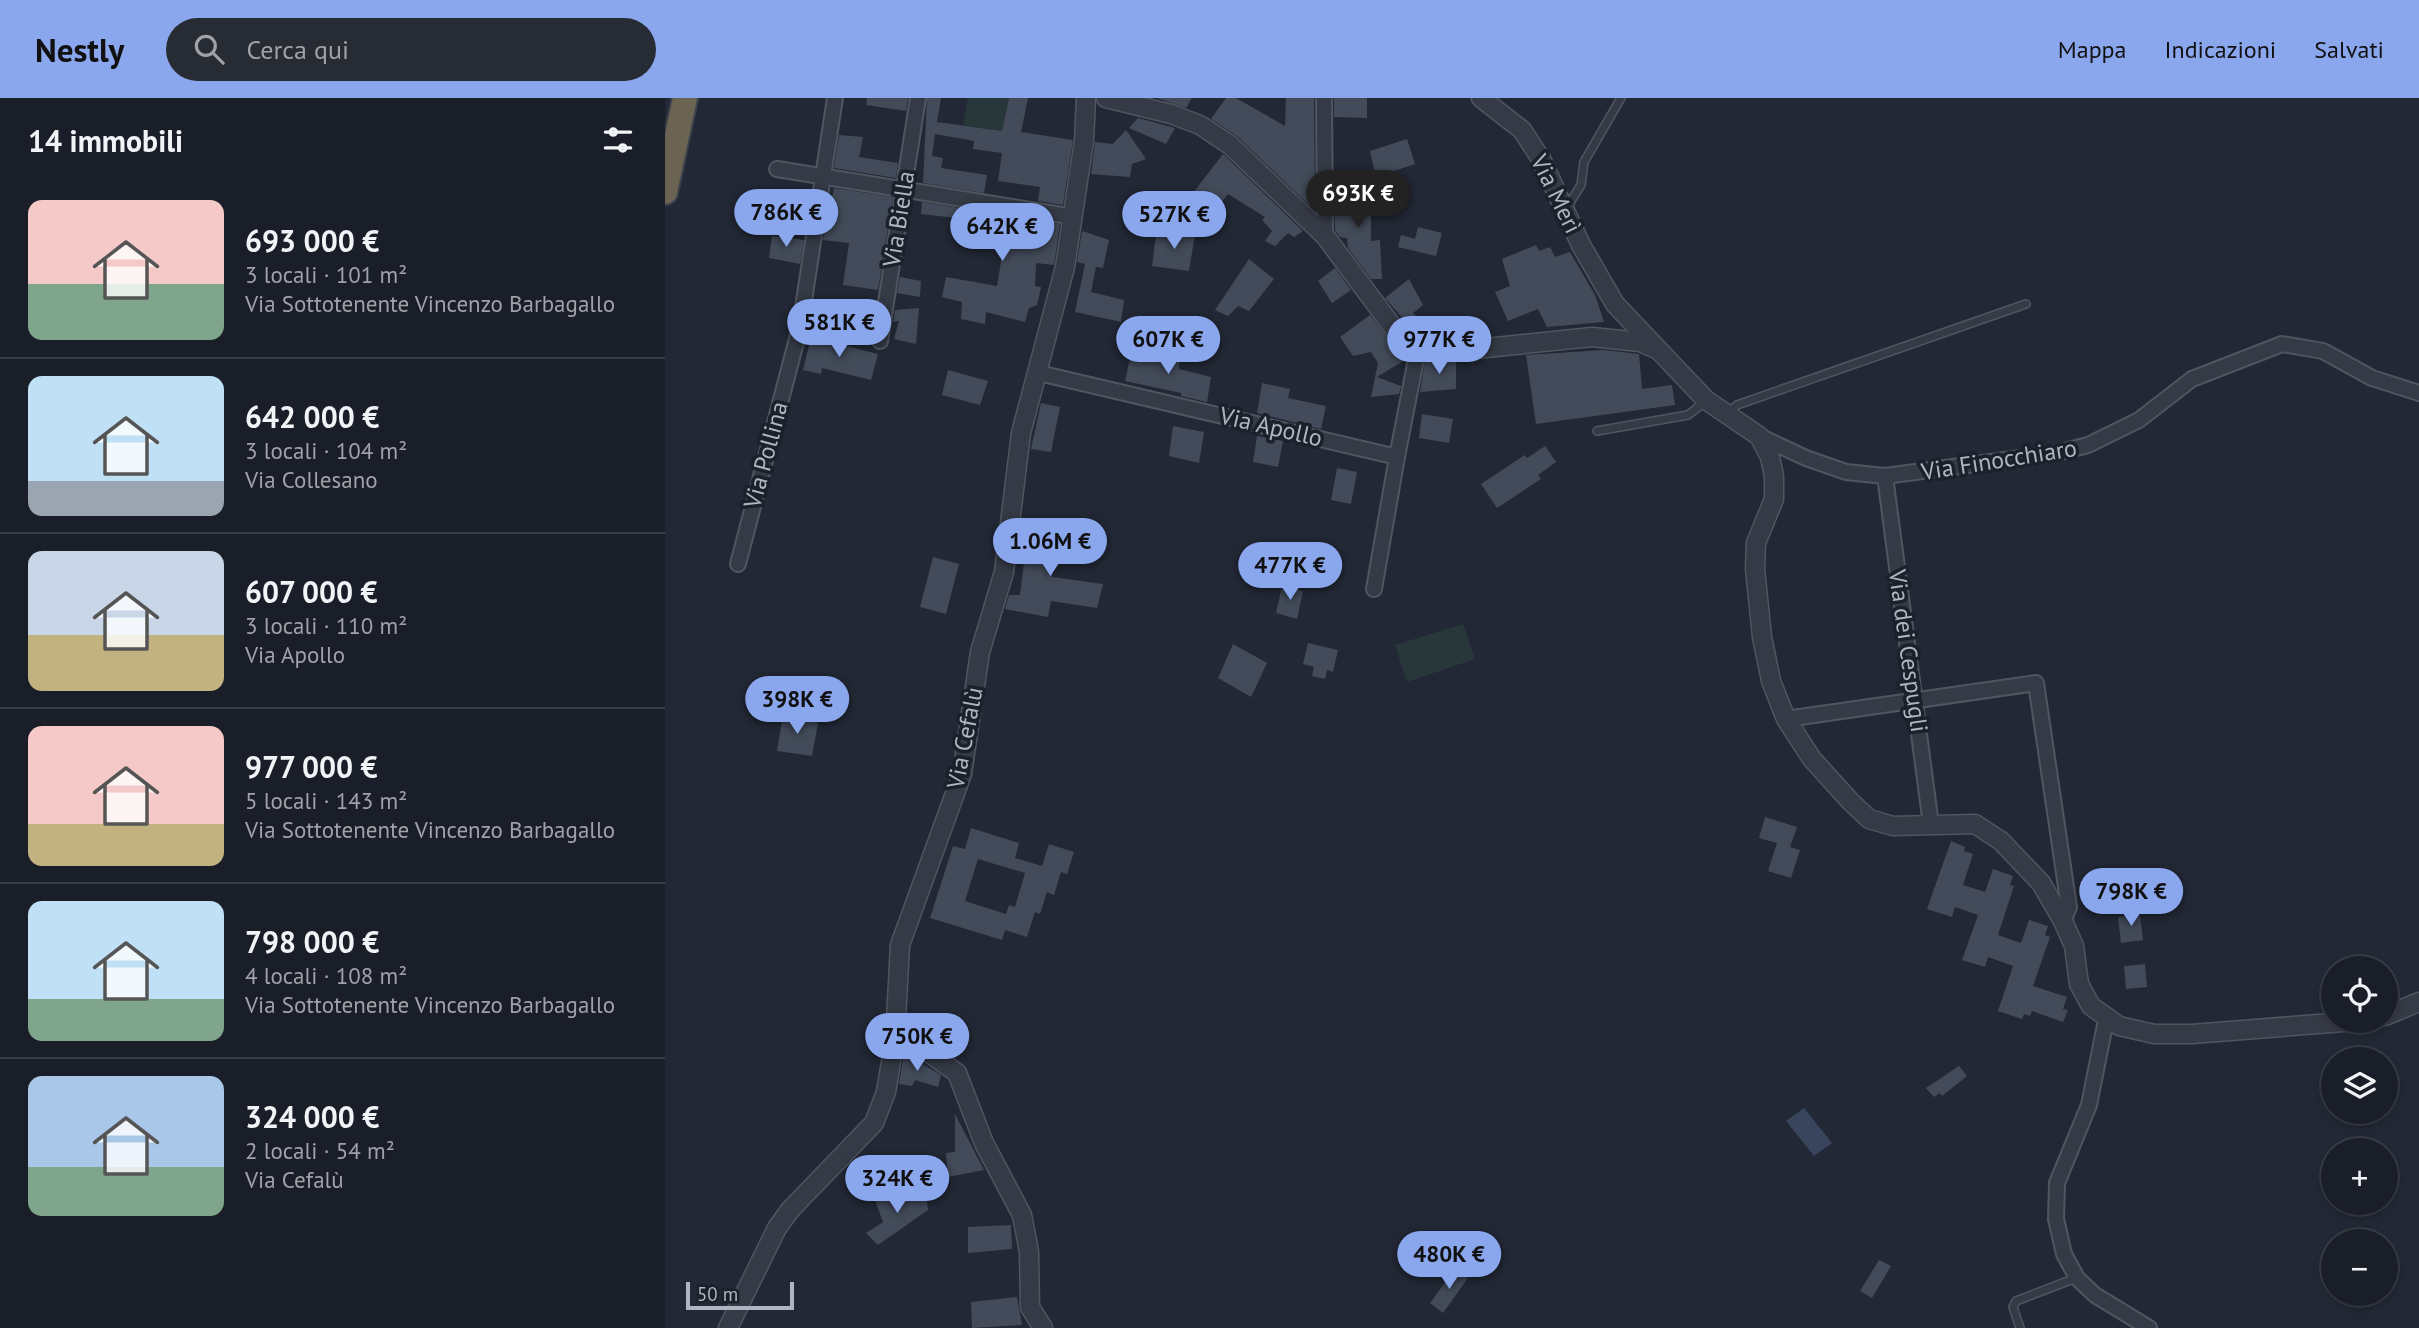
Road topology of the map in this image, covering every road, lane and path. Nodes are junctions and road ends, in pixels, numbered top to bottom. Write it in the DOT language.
graph roads {
  1 [pos="685,98"];
  2 [pos="835,98"];
  3 [pos="918,98"];
  4 [pos="1086,98"];
  5 [pos="1106,98"];
  6 [pos="1325,98"];
  7 [pos="1481,98"];
  8 [pos="1621,98"];
  9 [pos="777,169"];
  10 [pos="823,177"];
  11 [pos="904,190"];
  12 [pos="665,192"];
  13 [pos="1565,210"];
  14 [pos="1073,217"];
  15 [pos="1325,236"];
  16 [pos="1615,304"];
  17 [pos="2026,304"];
  18 [pos="1592,337"];
  19 [pos="880,341"];
  20 [pos="1417,349"];
  21 [pos="1660,350"];
  22 [pos="1039,373"];
  23 [pos="2419,393"];
  24 [pos="1706,400"];
  25 [pos="1727,415"];
  26 [pos="1597,431"];
  27 [pos="1759,436"];
  28 [pos="1397,457"];
  29 [pos="1885,476"];
  30 [pos="738,564"];
  31 [pos="1374,589"];
  32 [pos="1915,699"];
  33 [pos="1786,719"];
  34 [pos="1931,825"];
  35 [pos="2063,921"];
  36 [pos="2419,1002"];
  37 [pos="2398,1011"];
  38 [pos="2106,1020"];
  39 [pos="2321,1026"];
  40 [pos="895,1038"];
  41 [pos="2077,1278"];
  42 [pos="728,1328"];
  43 [pos="1043,1328"];
  44 [pos="2020,1328"];
  45 [pos="2149,1328"];
  1 -- 12 [label="highway"];
  2 -- 10 [label="street, Via Pollina"];
  3 -- 11 [label="street, Via Biella"];
  4 -- 14 [label="street, Via Cefalù"];
  5 -- 15 [label="street"];
  6 -- 15 [label="street"];
  7 -- 13 [label="street, Via Merì"];
  8 -- 13 [label="lane"];
  9 -- 10 [label="street"];
  10 -- 11 [label="street"];
  10 -- 30 [label="street, Via Pollina"];
  11 -- 14 [label="street"];
  11 -- 19 [label="street, Via Biella"];
  13 -- 16 [label="street, Via Merì"];
  14 -- 22 [label="street, Via Cefalù"];
  15 -- 20 [label="street"];
  16 -- 18 [label="street"];
  16 -- 21 [label="street, Via Merì"];
  17 -- 25 [label="lane"];
  18 -- 20 [label="street"];
  18 -- 21 [label="street"];
  20 -- 28 [label="street"];
  21 -- 24 [label="street, Via Merì"];
  22 -- 28 [label="street, Via Apollo"];
  22 -- 40 [label="street, Via Cefalù"];
  23 -- 29 [label="street, Via Finocchiaro"];
  24 -- 25 [label="street, Via Merì"];
  24 -- 26 [label="lane"];
  25 -- 27 [label="street, Via Merì"];
  27 -- 29 [label="street, Via Finocchiaro"];
  27 -- 33 [label="street"];
  28 -- 31 [label="street"];
  29 -- 32 [label="street, Via dei Cespugli"];
  32 -- 33 [label="street"];
  32 -- 34 [label="street, Via dei Cespugli"];
  32 -- 35 [label="street"];
  33 -- 34 [label="street"];
  34 -- 35 [label="street"];
  35 -- 38 [label="street"];
  36 -- 37 [label="street"];
  38 -- 39 [label="street"];
  38 -- 41 [label="street"];
  40 -- 42 [label="street, Via Cefalù"];
  40 -- 43 [label="street"];
  41 -- 44 [label="lane"];
  41 -- 45 [label="street"];
}
